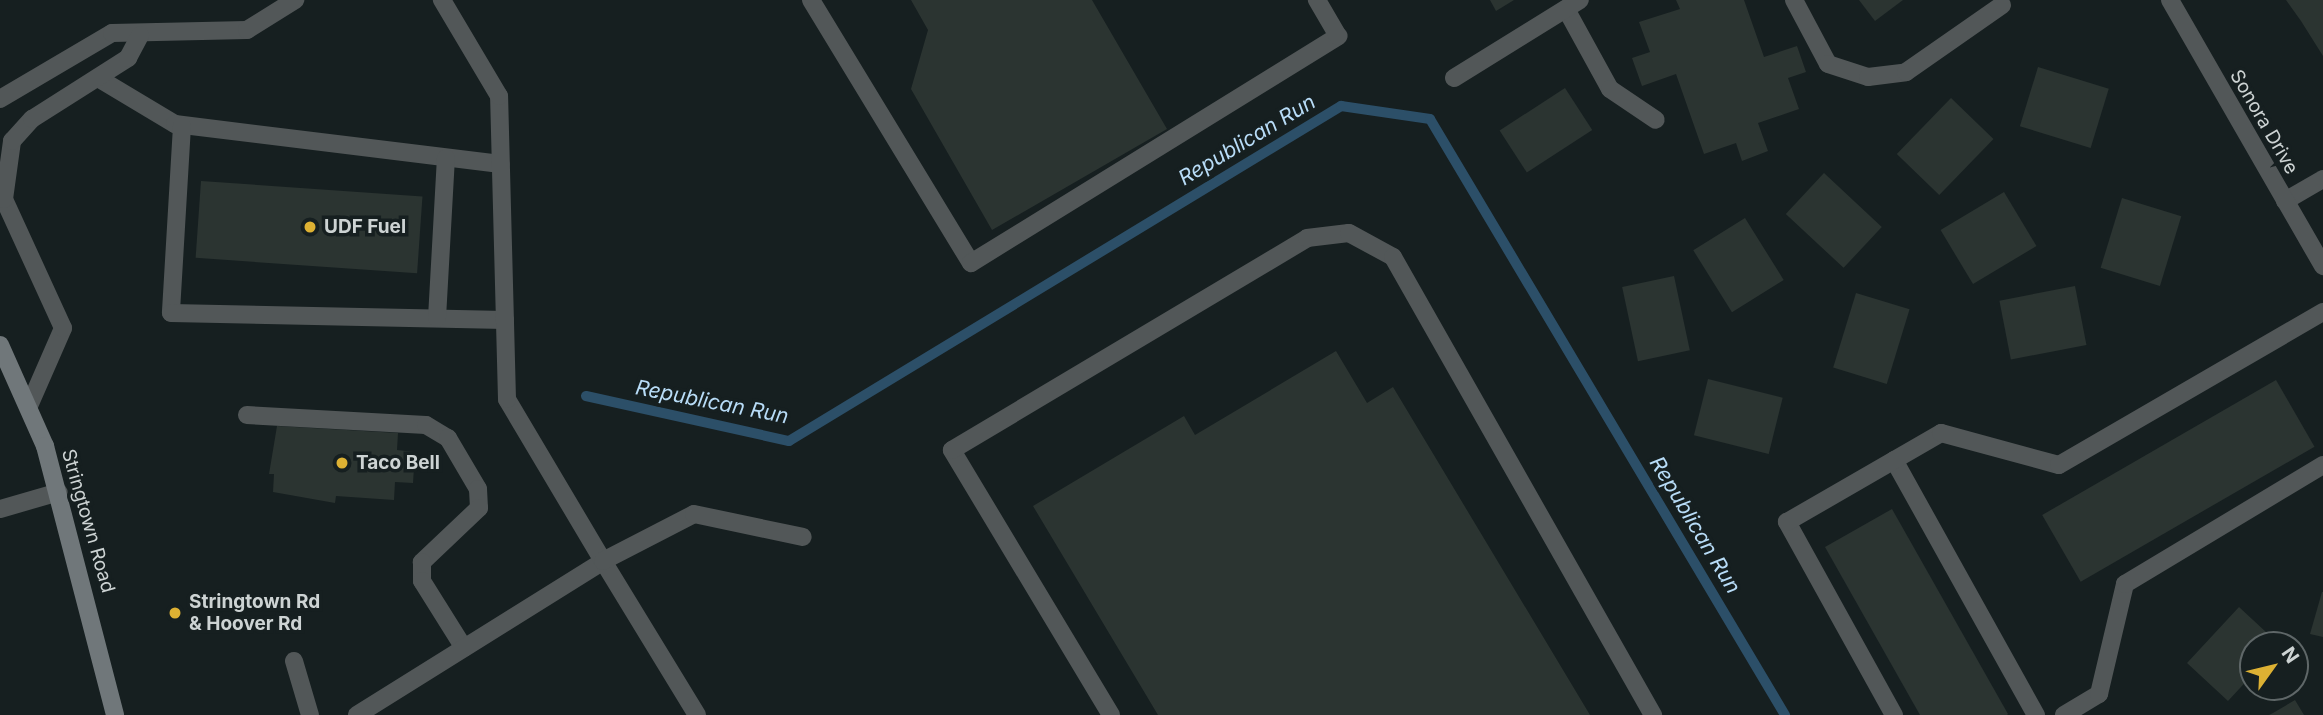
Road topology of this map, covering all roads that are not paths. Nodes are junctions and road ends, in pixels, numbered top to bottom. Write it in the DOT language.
graph roads {
  1 [pos="295,0"];
  2 [pos="442,0"];
  3 [pos="811,0"];
  4 [pos="1317,0"];
  5 [pos="1794,0"];
  6 [pos="2170,0"];
  7 [pos="1573,5"];
  8 [pos="2002,5"];
  9 [pos="140,35"];
  10 [pos="98,78"];
  11 [pos="1454,78"];
  12 [pos="0,99"];
  13 [pos="1656,120"];
  14 [pos="182,125"];
  15 [pos="446,158"];
  16 [pos="501,164"];
  17 [pos="2323,179"];
  18 [pos="2285,201"];
  19 [pos="2323,265"];
  20 [pos="2323,312"];
  21 [pos="437,318"];
  22 [pos="505,320"];
  23 [pos="0,345"];
  24 [pos="29,406"];
  25 [pos="247,415"];
  26 [pos="1894,460"];
  27 [pos="2323,465"];
  28 [pos="59,492"];
  29 [pos="0,509"];
  30 [pos="803,537"];
  31 [pos="603,561"];
  32 [pos="464,648"];
  33 [pos="294,662"];
  34 [pos="115,715"];
  35 [pos="310,715"];
  36 [pos="357,715"];
  37 [pos="697,715"];
  38 [pos="1111,715"];
  39 [pos="1653,715"];
  40 [pos="1894,715"];
  41 [pos="2036,715"];
  42 [pos="2064,715"];
  1 -- 9 [label="street"];
  2 -- 16 [label="street"];
  3 -- 4 [label="street"];
  5 -- 8 [label="street"];
  6 -- 18 [label="street, Sonora Drive"];
  7 -- 11 [label="street"];
  7 -- 13 [label="street"];
  9 -- 10 [label="street"];
  9 -- 12 [label="street"];
  10 -- 14 [label="street"];
  10 -- 24 [label="street"];
  14 -- 15 [label="street"];
  14 -- 21 [label="street"];
  15 -- 16 [label="street"];
  15 -- 21 [label="street"];
  16 -- 22 [label="street"];
  17 -- 18 [label="street"];
  18 -- 19 [label="street, Sonora Drive"];
  20 -- 26 [label="street"];
  21 -- 22 [label="street"];
  22 -- 31 [label="street"];
  23 -- 24 [label="main road, Stringtown Road"];
  24 -- 28 [label="main road, Stringtown Road"];
  25 -- 32 [label="street"];
  26 -- 40 [label="street"];
  26 -- 41 [label="street"];
  27 -- 42 [label="street"];
  28 -- 29 [label="street"];
  28 -- 34 [label="main road, Stringtown Road"];
  30 -- 31 [label="street"];
  31 -- 32 [label="street"];
  31 -- 37 [label="street"];
  32 -- 36 [label="street"];
  33 -- 35 [label="street"];
  38 -- 39 [label="street"];
}
